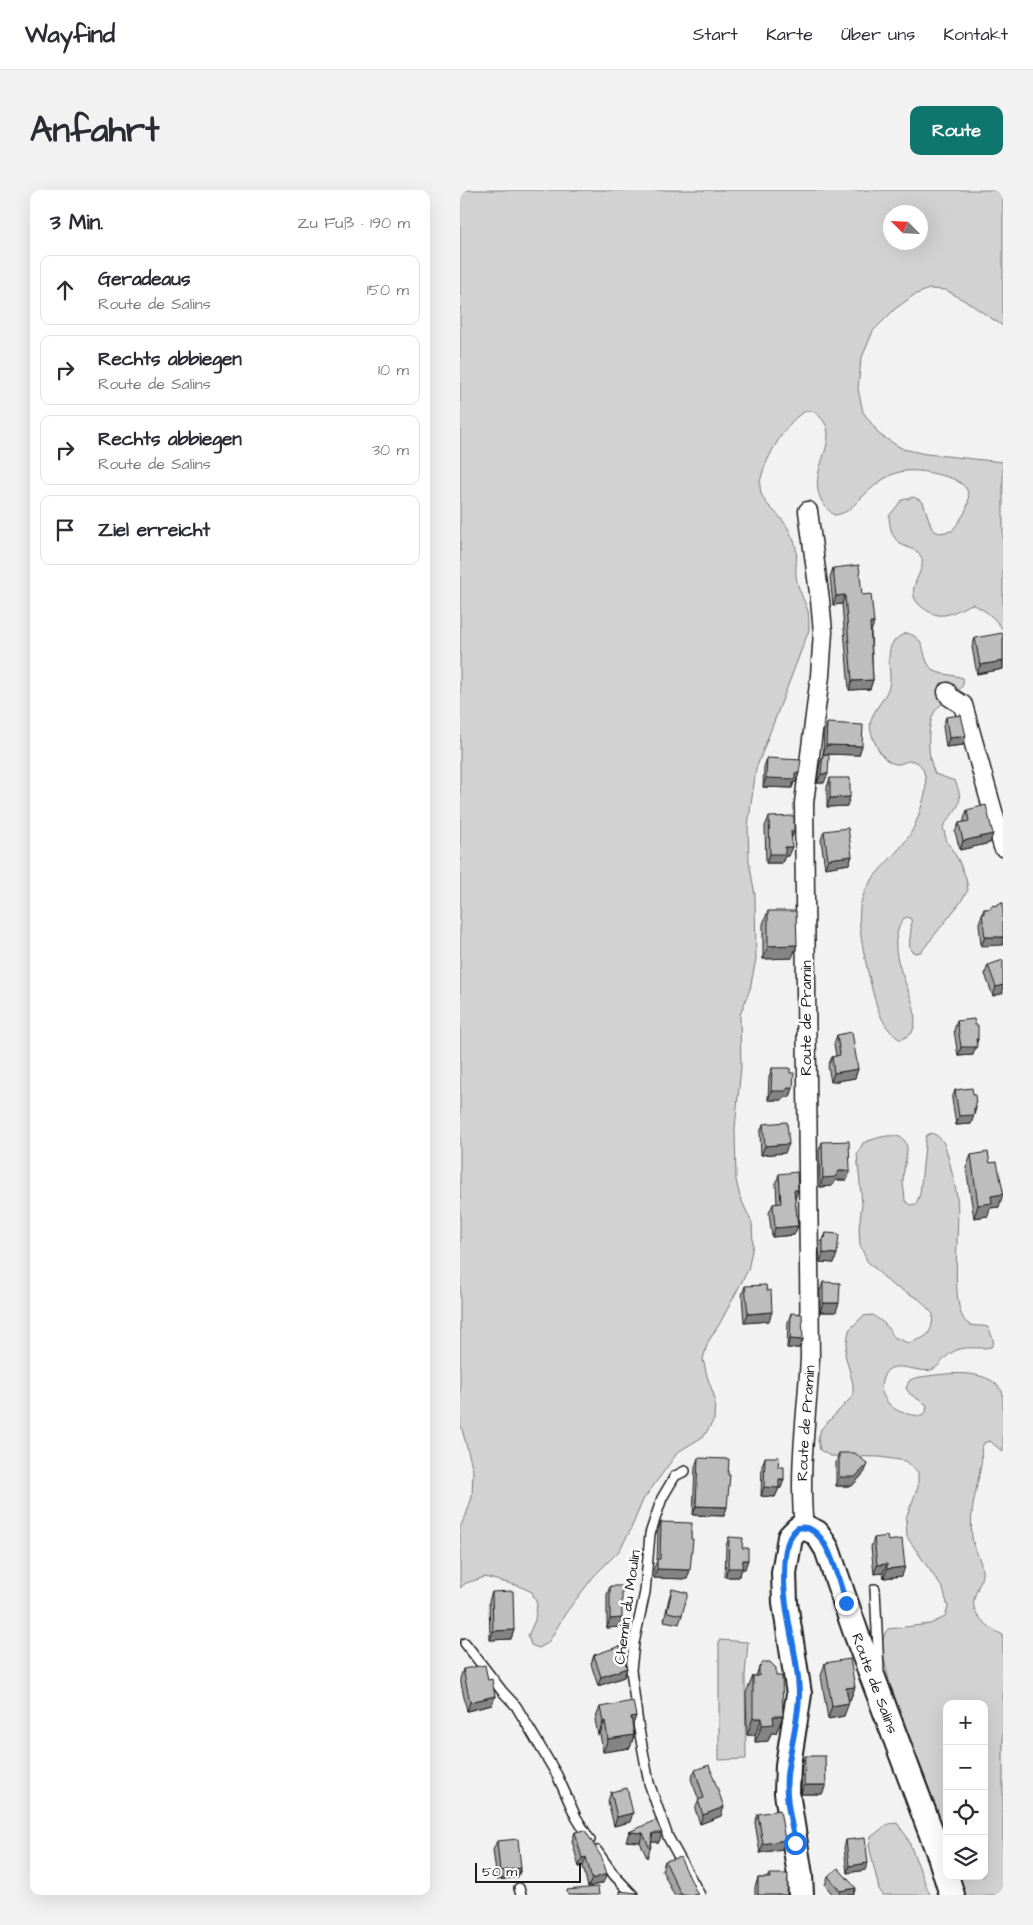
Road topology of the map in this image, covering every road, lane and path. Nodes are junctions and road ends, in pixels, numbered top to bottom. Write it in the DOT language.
graph roads {
  1 [pos="808,510"];
  2 [pos="947,692"];
  3 [pos="1003,847"];
  4 [pos="685,1472"];
  5 [pos="804,1528"];
  6 [pos="874,1588"];
  7 [pos="465,1643"];
  8 [pos="874,1679"];
  9 [pos="633,1895"];
  10 [pos="700,1895"];
  11 [pos="801,1895"];
  12 [pos="952,1895"];
  1 -- 5 [label="street, Route de Pramin"];
  2 -- 3 [label="street"];
  4 -- 10 [label="lane, Chemin du Moulin"];
  5 -- 8 [label="street, Route de Salins"];
  5 -- 11 [label="street"];
  6 -- 8 [label="lane"];
  7 -- 9 [label="lane"];
  8 -- 12 [label="street, Route de Salins"];
}
